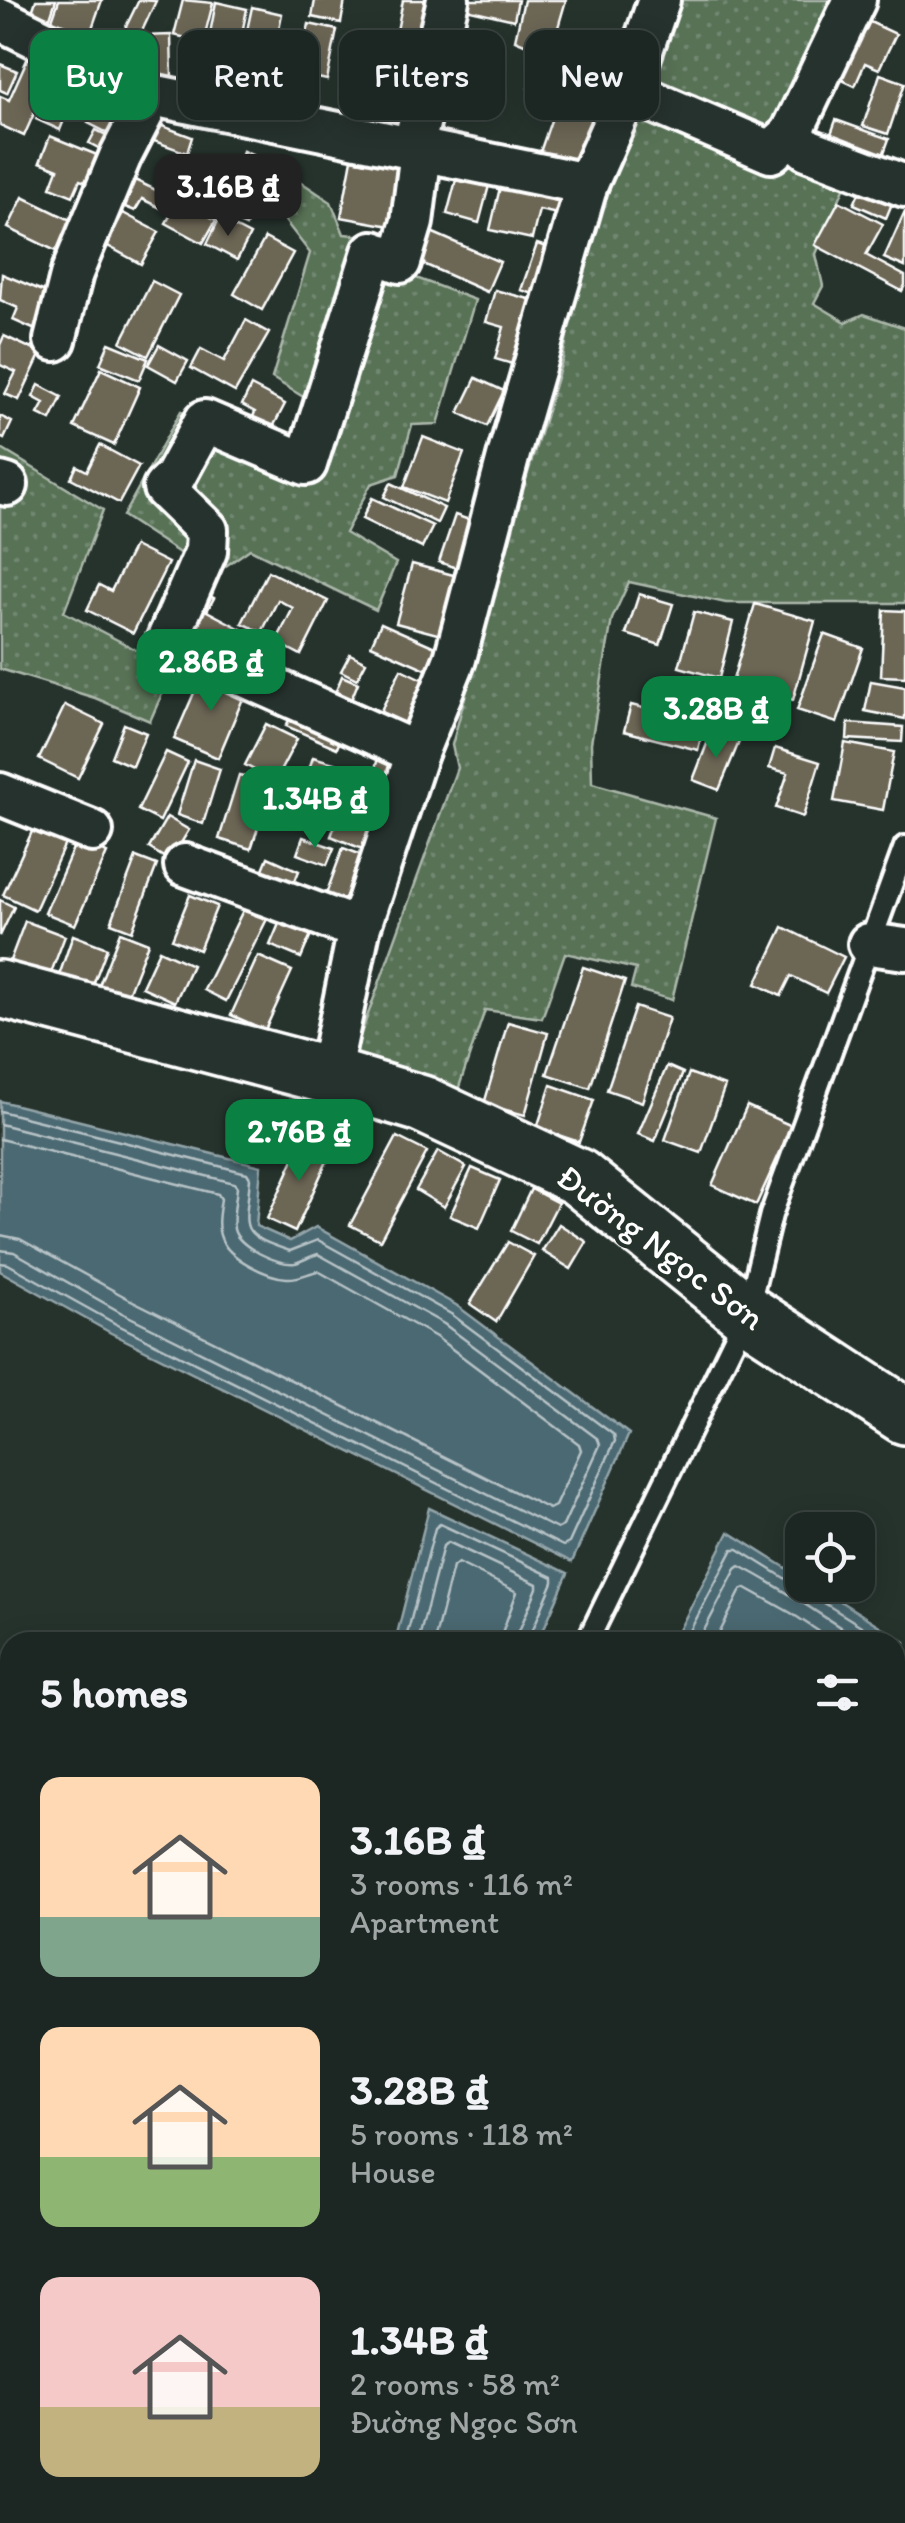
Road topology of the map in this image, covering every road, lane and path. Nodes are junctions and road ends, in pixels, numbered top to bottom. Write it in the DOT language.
graph roads {
  1 [pos="448,0"];
  2 [pos="659,0"];
  3 [pos="856,0"];
  4 [pos="0,19"];
  5 [pos="649,30"];
  6 [pos="30,34"];
  7 [pos="158,96"];
  8 [pos="659,104"];
  9 [pos="139,120"];
  10 [pos="615,120"];
  11 [pos="791,134"];
  12 [pos="417,150"];
  13 [pos="587,184"];
  14 [pos="905,186"];
  15 [pos="55,340"];
  16 [pos="417,754"];
  17 [pos="0,794"];
  18 [pos="92,831"];
  19 [pos="905,847"];
  20 [pos="185,865"];
  21 [pos="359,929"];
  22 [pos="887,946"];
  23 [pos="0,990"];
  24 [pos="329,1076"];
  25 [pos="747,1313"];
  26 [pos="905,1416"];
  27 [pos="591,1632"];
  1 -- 12 [label="street"];
  2 -- 5 [label="street"];
  3 -- 11 [label="street"];
  4 -- 6 [label="street"];
  7 -- 12 [label="street"];
  8 -- 11 [label="street"];
  9 -- 15 [label="street"];
  10 -- 13 [label="street"];
  11 -- 14 [label="street"];
  12 -- 13 [label="street"];
  12 -- 16 [label="street"];
  13 -- 16 [label="street"];
  16 -- 21 [label="street"];
  17 -- 18 [label="street"];
  19 -- 22 [label="lane"];
  20 -- 21 [label="street"];
  21 -- 24 [label="street"];
  22 -- 25 [label="lane"];
  23 -- 24 [label="main road, Đường Ngọc Sơn"];
  24 -- 25 [label="main road, Đường Ngọc Sơn"];
  25 -- 26 [label="main road, Đường Ngọc Sơn"];
  25 -- 27 [label="lane"];
}
